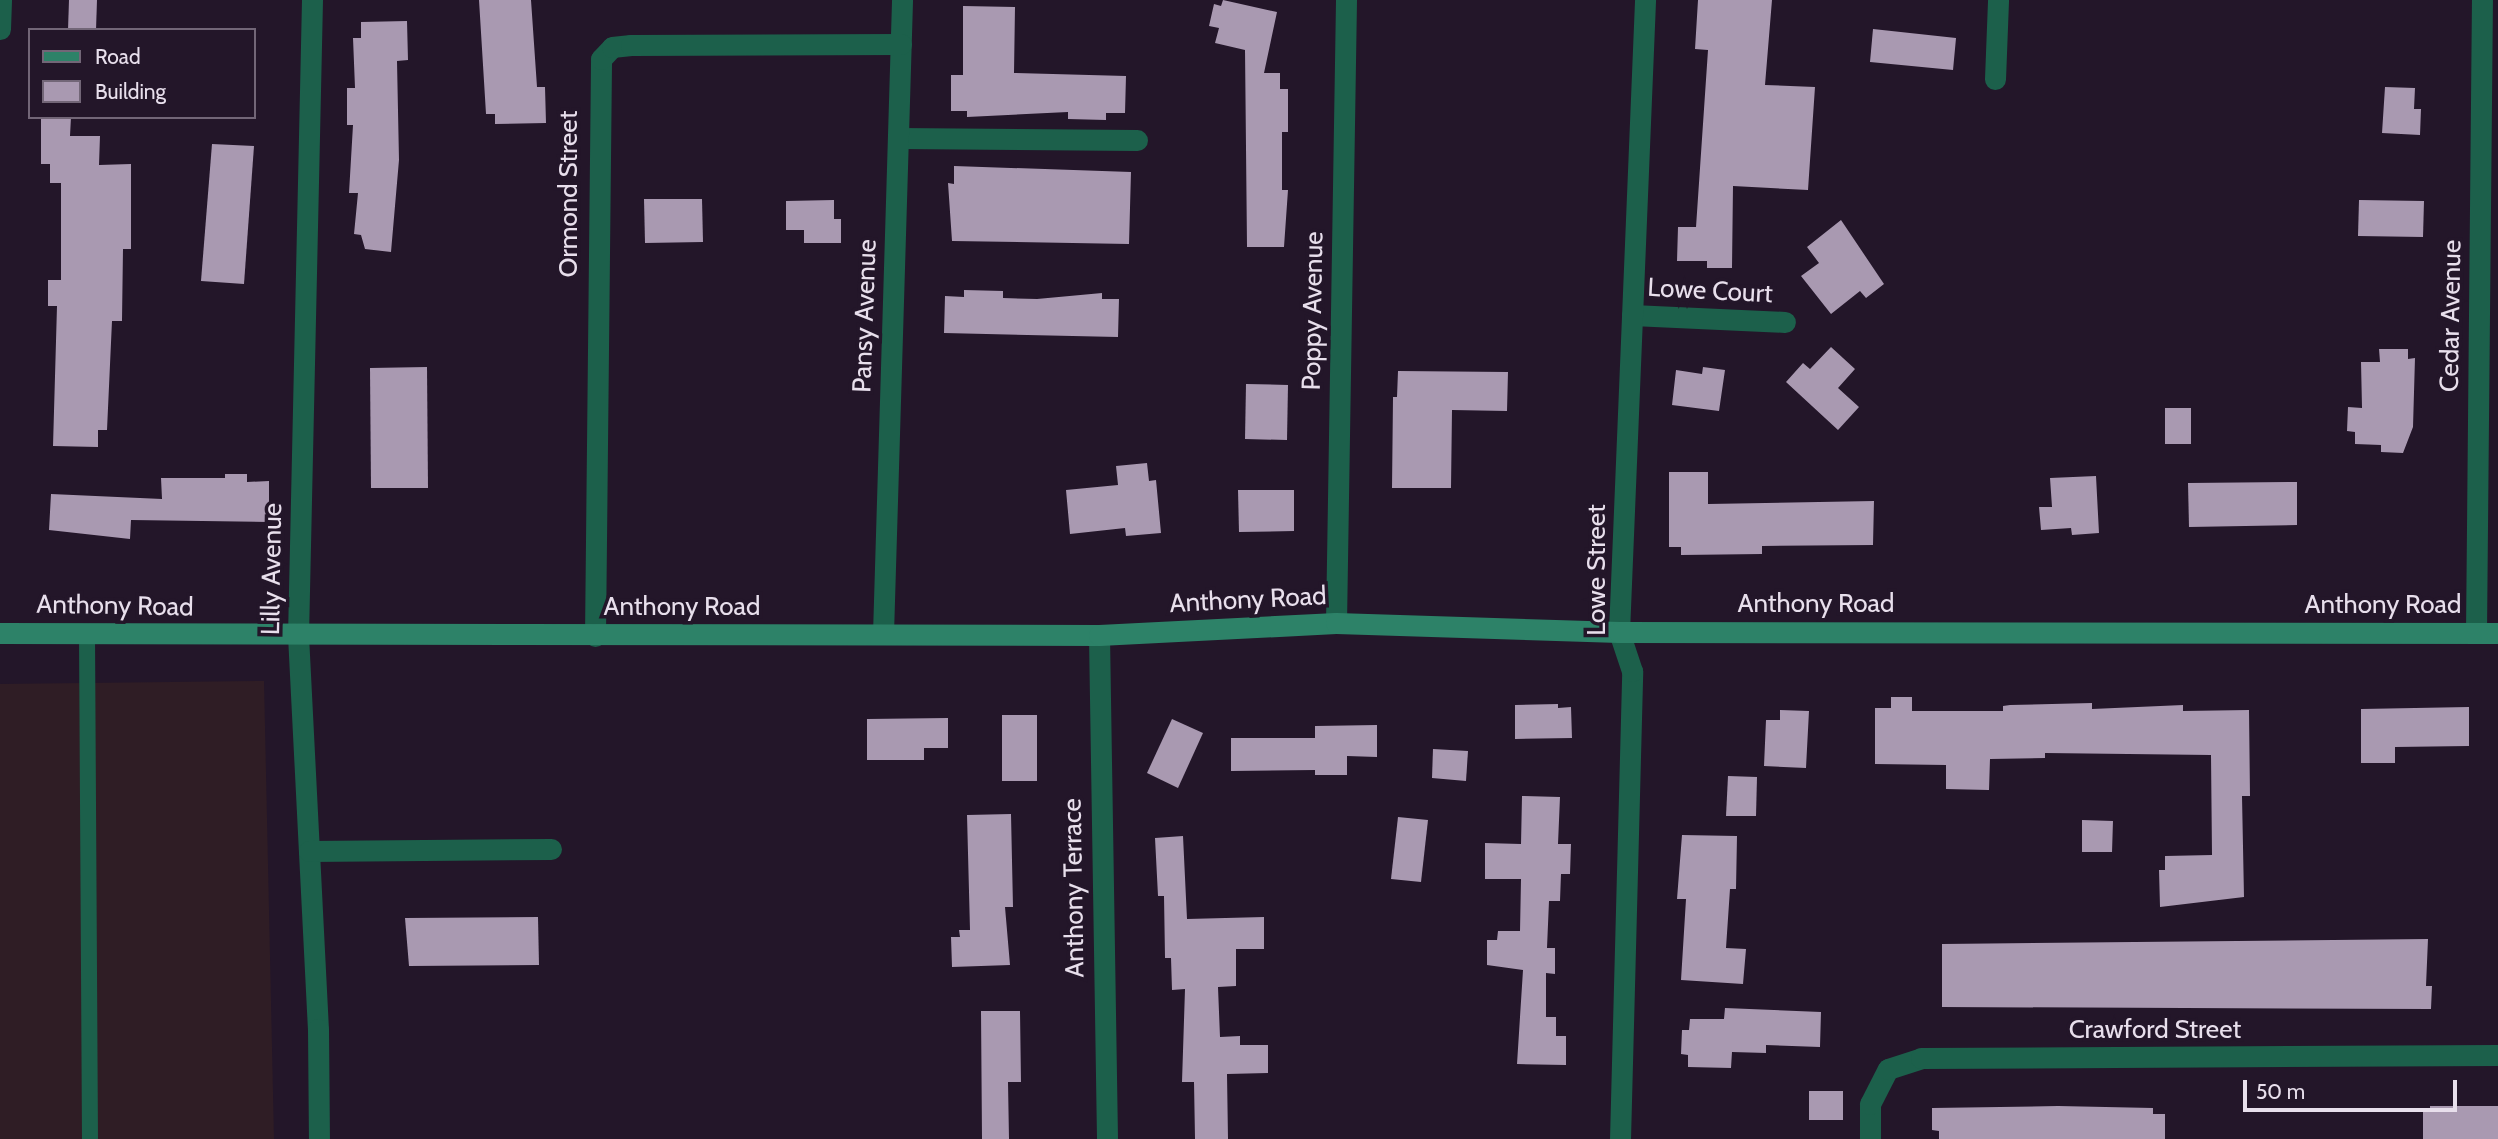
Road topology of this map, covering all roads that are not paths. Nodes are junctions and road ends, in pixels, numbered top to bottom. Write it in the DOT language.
graph roads {
  1 [pos="1,0"];
  2 [pos="312,0"];
  3 [pos="902,0"];
  4 [pos="1346,0"];
  5 [pos="1645,0"];
  6 [pos="1998,0"];
  7 [pos="2482,0"];
  8 [pos="0,29"];
  9 [pos="901,44"];
  10 [pos="1995,79"];
  11 [pos="898,138"];
  12 [pos="1137,140"];
  13 [pos="1632,315"];
  14 [pos="1785,323"];
  15 [pos="1336,623"];
  16 [pos="1619,632"];
  17 [pos="0,633"];
  18 [pos="2476,633"];
  19 [pos="2498,633"];
  20 [pos="87,634"];
  21 [pos="883,634"];
  22 [pos="298,635"];
  23 [pos="1099,635"];
  24 [pos="595,636"];
  25 [pos="551,849"];
  26 [pos="309,852"];
  27 [pos="2498,1055"];
  28 [pos="90,1139"];
  29 [pos="319,1139"];
  30 [pos="1107,1139"];
  31 [pos="1620,1139"];
  32 [pos="1870,1139"];
  1 -- 8 [label="street"];
  2 -- 22 [label="street, Lilly Avenue"];
  3 -- 9 [label="street, Pansy Avenue"];
  4 -- 15 [label="street, Poppy Avenue"];
  5 -- 13 [label="street, Lowe Street"];
  6 -- 10 [label="street"];
  7 -- 18 [label="street, Cedar Avenue"];
  9 -- 11 [label="street, Pansy Avenue"];
  9 -- 24 [label="street, Ormond Street"];
  11 -- 12 [label="street"];
  11 -- 21 [label="street, Pansy Avenue"];
  13 -- 14 [label="street, Lowe Court"];
  13 -- 16 [label="street, Lowe Street"];
  15 -- 16 [label="street, Anthony Road"];
  15 -- 23 [label="street, Anthony Road"];
  16 -- 18 [label="street, Anthony Road"];
  16 -- 31 [label="street, Lowe Street"];
  17 -- 20 [label="street, Anthony Road"];
  18 -- 19 [label="street, Anthony Road"];
  20 -- 22 [label="street, Anthony Road"];
  20 -- 28 [label="lane"];
  21 -- 23 [label="street, Anthony Road"];
  21 -- 24 [label="street, Anthony Road"];
  22 -- 24 [label="street, Anthony Road"];
  22 -- 26 [label="street, Lilly Avenue"];
  23 -- 30 [label="street, Anthony Terrace"];
  25 -- 26 [label="street"];
  26 -- 29 [label="street, Lilly Avenue"];
  27 -- 32 [label="street, Crawford Street"];
}
